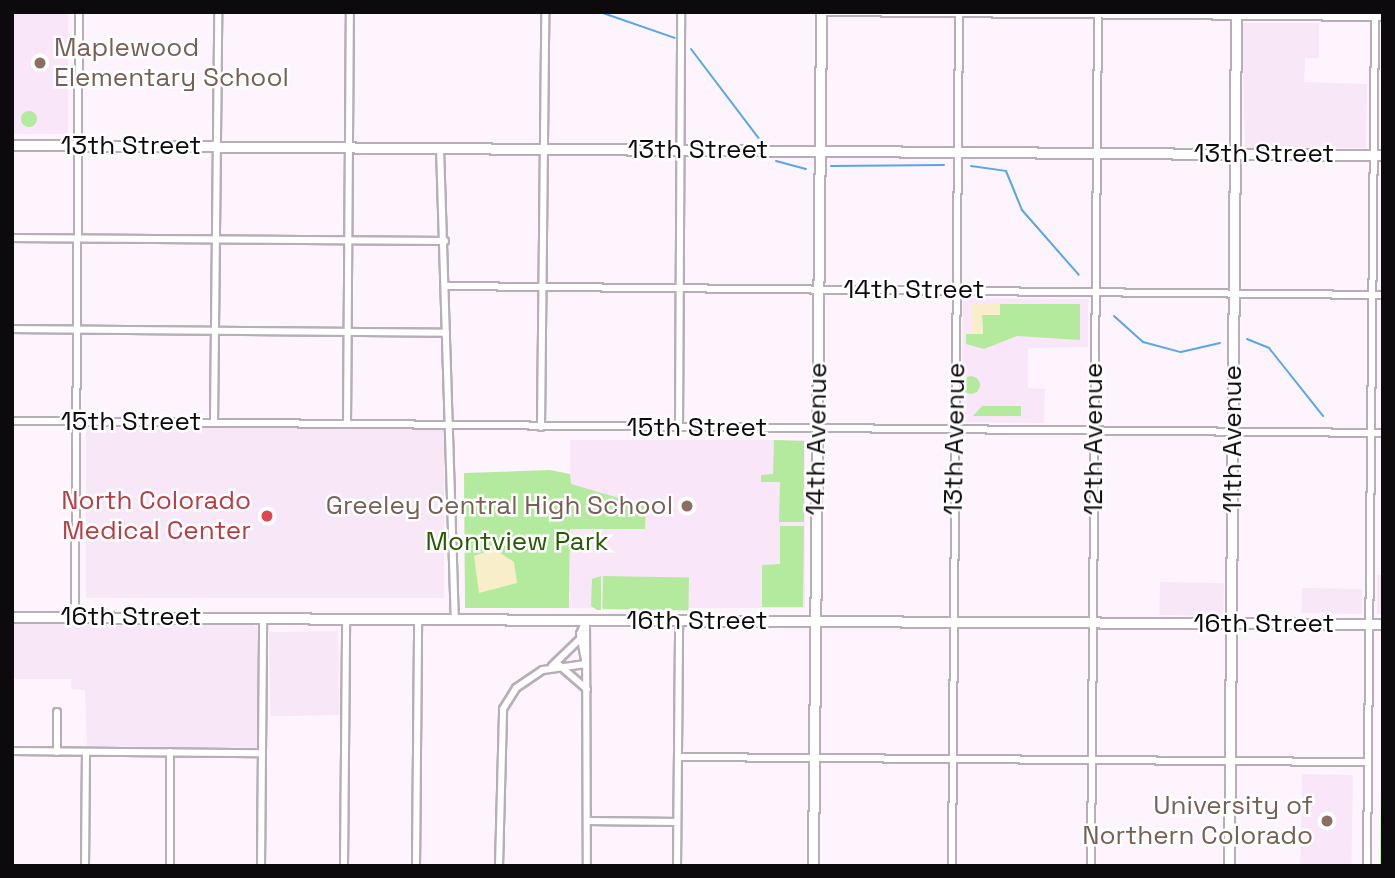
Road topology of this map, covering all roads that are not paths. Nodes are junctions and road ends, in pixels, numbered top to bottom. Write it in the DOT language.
graph roads {
  1 [pos="79,12"];
  2 [pos="218,12"];
  3 [pos="350,12"];
  4 [pos="545,12"];
  5 [pos="681,12"];
  6 [pos="821,12"];
  7 [pos="827,12"];
  8 [pos="960,13"];
  9 [pos="1098,14"];
  10 [pos="1236,14"];
  11 [pos="1378,15"];
  12 [pos="12,145"];
  13 [pos="78,145"];
  14 [pos="216,146"];
  15 [pos="349,147"];
  16 [pos="440,148"];
  17 [pos="543,149"];
  18 [pos="681,150"];
  19 [pos="820,151"];
  20 [pos="958,152"];
  21 [pos="1097,153"];
  22 [pos="1235,154"];
  23 [pos="1378,155"];
  24 [pos="12,238"];
  25 [pos="77,238"];
  26 [pos="215,240"];
  27 [pos="348,241"];
  28 [pos="445,241"];
  29 [pos="446,286"];
  30 [pos="542,288"];
  31 [pos="680,289"];
  32 [pos="818,290"];
  33 [pos="957,290"];
  34 [pos="1095,292"];
  35 [pos="1234,293"];
  36 [pos="1373,295"];
  37 [pos="1383,295"];
  38 [pos="12,329"];
  39 [pos="77,330"];
  40 [pos="215,331"];
  41 [pos="347,332"];
  42 [pos="446,333"];
  43 [pos="12,421"];
  44 [pos="76,422"];
  45 [pos="214,423"];
  46 [pos="347,424"];
  47 [pos="453,426"];
  48 [pos="541,426"];
  49 [pos="679,427"];
  50 [pos="817,429"];
  51 [pos="956,430"];
  52 [pos="1094,431"];
  53 [pos="1233,432"];
  54 [pos="1371,433"];
  55 [pos="1383,433"];
  56 [pos="12,617"];
  57 [pos="75,617"];
  58 [pos="264,618"];
  59 [pos="346,619"];
  60 [pos="418,619"];
  61 [pos="455,619"];
  62 [pos="586,620"];
  63 [pos="679,621"];
  64 [pos="815,621"];
  65 [pos="954,622"];
  66 [pos="1093,623"];
  67 [pos="1232,624"];
  68 [pos="1369,624"];
  69 [pos="1383,624"];
  70 [pos="580,639"];
  71 [pos="586,664"];
  72 [pos="556,666"];
  73 [pos="587,689"];
  74 [pos="57,712"];
  75 [pos="12,751"];
  76 [pos="57,752"];
  77 [pos="86,752"];
  78 [pos="170,752"];
  79 [pos="262,753"];
  80 [pos="678,757"];
  81 [pos="814,758"];
  82 [pos="953,759"];
  83 [pos="1091,761"];
  84 [pos="1230,761"];
  85 [pos="1368,762"];
  86 [pos="588,821"];
  87 [pos="677,822"];
  88 [pos="85,866"];
  89 [pos="170,866"];
  90 [pos="261,866"];
  91 [pos="344,866"];
  92 [pos="416,866"];
  93 [pos="499,866"];
  94 [pos="587,866"];
  95 [pos="677,866"];
  96 [pos="813,866"];
  97 [pos="952,866"];
  98 [pos="1091,866"];
  99 [pos="1229,866"];
  100 [pos="1367,866"];
  1 -- 13 [label="street"];
  2 -- 14 [label="street"];
  3 -- 15 [label="street"];
  4 -- 17 [label="street"];
  5 -- 18 [label="street"];
  6 -- 19 [label="main road, 14th Avenue"];
  7 -- 8 [label="street"];
  8 -- 9 [label="street"];
  8 -- 20 [label="street, 13th Avenue"];
  9 -- 10 [label="street"];
  9 -- 21 [label="street, 12th Avenue"];
  10 -- 11 [label="street"];
  10 -- 22 [label="main road, 11th Avenue"];
  11 -- 23 [label="street"];
  12 -- 13 [label="main road, 13th Street"];
  13 -- 14 [label="main road, 13th Street"];
  13 -- 25 [label="street"];
  14 -- 15 [label="main road, 13th Street"];
  14 -- 26 [label="street"];
  15 -- 16 [label="main road, 13th Street"];
  15 -- 27 [label="street"];
  16 -- 17 [label="main road, 13th Street"];
  16 -- 28 [label="street"];
  17 -- 18 [label="main road, 13th Street"];
  17 -- 30 [label="street"];
  18 -- 19 [label="main road, 13th Street"];
  18 -- 31 [label="street"];
  19 -- 20 [label="main road, 13th Street"];
  19 -- 32 [label="main road, 14th Avenue"];
  20 -- 21 [label="main road, 13th Street"];
  20 -- 33 [label="street, 13th Avenue"];
  21 -- 22 [label="main road, 13th Street"];
  21 -- 34 [label="street, 12th Avenue"];
  22 -- 23 [label="main road, 13th Street"];
  22 -- 35 [label="main road, 11th Avenue"];
  23 -- 36 [label="street"];
  24 -- 25 [label="street"];
  25 -- 26 [label="street"];
  25 -- 39 [label="street"];
  26 -- 27 [label="street"];
  26 -- 40 [label="street"];
  27 -- 28 [label="street"];
  27 -- 41 [label="street"];
  28 -- 29 [label="street"];
  29 -- 30 [label="street, 14th Street"];
  29 -- 42 [label="street"];
  30 -- 31 [label="street, 14th Street"];
  30 -- 48 [label="street"];
  31 -- 32 [label="street, 14th Street"];
  31 -- 49 [label="street"];
  32 -- 33 [label="street, 14th Street"];
  32 -- 50 [label="main road, 14th Avenue"];
  33 -- 34 [label="street, 14th Street"];
  33 -- 51 [label="street, 13th Avenue"];
  34 -- 35 [label="street, 14th Street"];
  34 -- 52 [label="street, 12th Avenue"];
  35 -- 36 [label="street, 14th Street"];
  35 -- 53 [label="main road, 11th Avenue"];
  36 -- 37 [label="street, 14th Street"];
  36 -- 54 [label="street"];
  38 -- 39 [label="street"];
  39 -- 40 [label="street"];
  39 -- 44 [label="street"];
  40 -- 41 [label="street"];
  40 -- 45 [label="street"];
  41 -- 42 [label="street"];
  41 -- 46 [label="street"];
  42 -- 47 [label="street"];
  43 -- 44 [label="street, 15th Street"];
  44 -- 45 [label="street, 15th Street"];
  44 -- 57 [label="street"];
  45 -- 46 [label="street, 15th Street"];
  46 -- 47 [label="street, 15th Street"];
  47 -- 48 [label="street, 15th Street"];
  47 -- 61 [label="street"];
  48 -- 49 [label="street, 15th Street"];
  49 -- 50 [label="street, 15th Street"];
  50 -- 51 [label="street, 15th Street"];
  50 -- 64 [label="main road, 14th Avenue"];
  51 -- 52 [label="street, 15th Street"];
  51 -- 65 [label="street, 13th Avenue"];
  52 -- 53 [label="street, 15th Street"];
  52 -- 66 [label="street, 12th Avenue"];
  53 -- 54 [label="street, 15th Street"];
  53 -- 67 [label="main road, 11th Avenue"];
  54 -- 55 [label="street, 15th Street"];
  54 -- 68 [label="street"];
  56 -- 57 [label="main road, 16th Street"];
  57 -- 58 [label="main road, 16th Street"];
  58 -- 59 [label="main road, 16th Street"];
  58 -- 79 [label="street"];
  59 -- 60 [label="main road, 16th Street"];
  59 -- 91 [label="street"];
  60 -- 61 [label="main road, 16th Street"];
  60 -- 92 [label="street"];
  61 -- 62 [label="main road, 16th Street"];
  62 -- 63 [label="main road, 16th Street"];
  62 -- 70 [label="street"];
  62 -- 71 [label="street"];
  63 -- 64 [label="main road, 16th Street"];
  63 -- 80 [label="street"];
  64 -- 65 [label="main road, 16th Street"];
  64 -- 81 [label="main road, 14th Avenue"];
  65 -- 66 [label="main road, 16th Street"];
  65 -- 82 [label="street, 13th Avenue"];
  66 -- 67 [label="main road, 16th Street"];
  66 -- 83 [label="street, 12th Avenue"];
  67 -- 68 [label="main road, 16th Street"];
  67 -- 84 [label="main road, 11th Avenue"];
  68 -- 69 [label="main road, 16th Street"];
  68 -- 85 [label="street"];
  70 -- 71 [label="street"];
  70 -- 72 [label="street"];
  71 -- 72 [label="street"];
  71 -- 73 [label="street"];
  72 -- 73 [label="street"];
  72 -- 93 [label="street"];
  73 -- 86 [label="street"];
  74 -- 76 [label="street"];
  75 -- 76 [label="street"];
  76 -- 77 [label="street"];
  77 -- 78 [label="street"];
  77 -- 88 [label="street"];
  78 -- 79 [label="street"];
  78 -- 89 [label="street"];
  79 -- 90 [label="street"];
  80 -- 81 [label="street"];
  80 -- 87 [label="street"];
  81 -- 82 [label="street"];
  81 -- 96 [label="main road, 14th Avenue"];
  82 -- 83 [label="street"];
  82 -- 97 [label="street, 13th Avenue"];
  83 -- 84 [label="street"];
  83 -- 98 [label="street, 12th Avenue"];
  84 -- 85 [label="street"];
  84 -- 99 [label="main road, 11th Avenue"];
  85 -- 100 [label="street"];
  86 -- 87 [label="street"];
  86 -- 94 [label="street"];
  87 -- 95 [label="street"];
}
